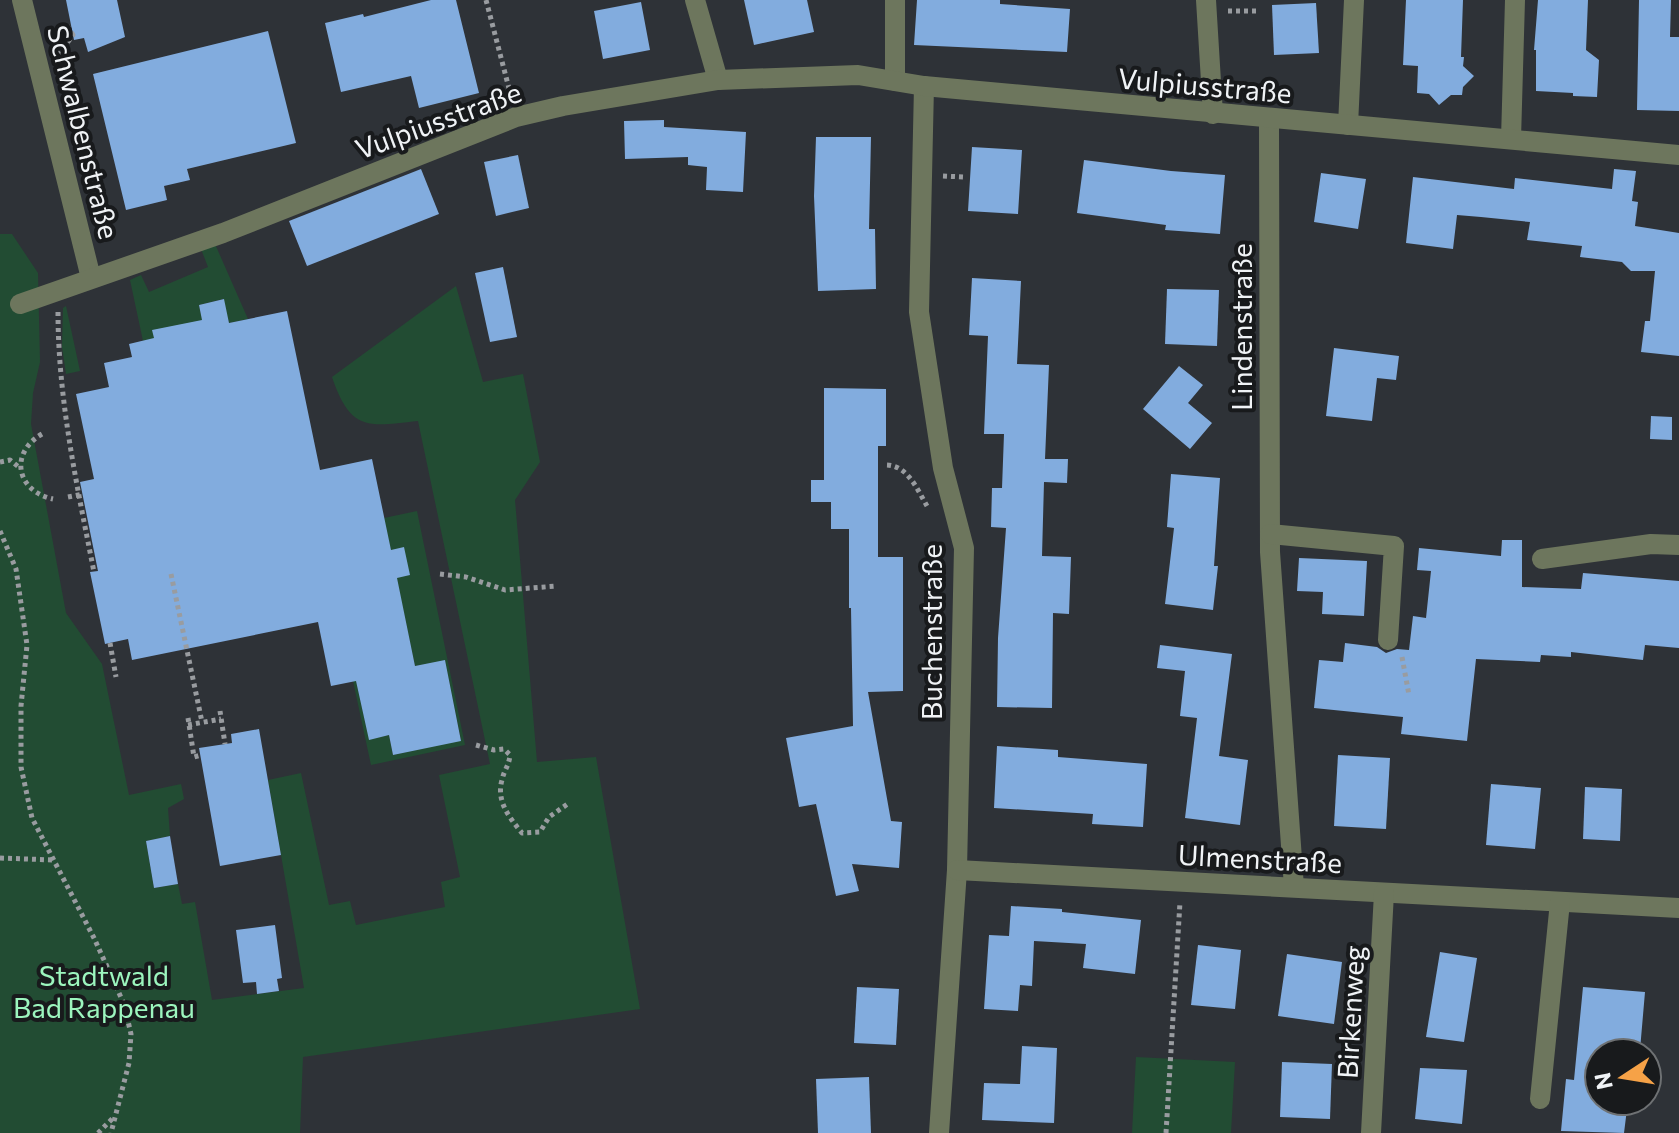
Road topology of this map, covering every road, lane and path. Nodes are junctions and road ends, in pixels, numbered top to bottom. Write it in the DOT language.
graph roads {
  1 [pos="22,0"];
  2 [pos="486,0"];
  3 [pos="695,0"];
  4 [pos="895,0"];
  5 [pos="1206,0"];
  6 [pos="1354,0"];
  7 [pos="1515,0"];
  8 [pos="718,80"];
  9 [pos="895,81"];
  10 [pos="924,86"];
  11 [pos="1213,114"];
  12 [pos="516,117"];
  13 [pos="1269,119"];
  14 [pos="1348,125"];
  15 [pos="1511,139"];
  16 [pos="1679,155"];
  17 [pos="91,278"];
  18 [pos="59,291"];
  19 [pos="20,304"];
  20 [pos="42,434"];
  21 [pos="0,462"];
  22 [pos="887,465"];
  23 [pos="21,469"];
  24 [pos="81,495"];
  25 [pos="68,497"];
  26 [pos="53,499"];
  27 [pos="957,525"];
  28 [pos="0,531"];
  29 [pos="1270,534"];
  30 [pos="1679,545"];
  31 [pos="1542,559"];
  32 [pos="94,572"];
  33 [pos="171,574"];
  34 [pos="440,574"];
  35 [pos="557,586"];
  36 [pos="1388,640"];
  37 [pos="110,643"];
  38 [pos="116,677"];
  39 [pos="220,711"];
  40 [pos="221,719"];
  41 [pos="202,722"];
  42 [pos="225,744"];
  43 [pos="476,745"];
  44 [pos="201,755"];
  45 [pos="569,803"];
  46 [pos="0,858"];
  47 [pos="55,860"];
  48 [pos="957,870"];
  49 [pos="1181,881"];
  50 [pos="1294,887"];
  51 [pos="1384,893"];
  52 [pos="1560,902"];
  53 [pos="1679,908"];
  54 [pos="1540,1099"];
  55 [pos="114,1117"];
  56 [pos="98,1133"];
  57 [pos="111,1133"];
  58 [pos="939,1133"];
  59 [pos="1166,1133"];
  60 [pos="1371,1133"];
  1 -- 17 [label="street, Schwalbenstraße"];
  2 -- 12 [label="path"];
  3 -- 8 [label="street"];
  4 -- 9 [label="street"];
  5 -- 11 [label="street"];
  6 -- 14 [label="street"];
  7 -- 15 [label="street"];
  8 -- 9 [label="street, Vulpiusstraße"];
  8 -- 12 [label="street, Vulpiusstraße"];
  9 -- 10 [label="street, Vulpiusstraße"];
  10 -- 11 [label="street, Vulpiusstraße"];
  10 -- 27 [label="street, Buchenstraße"];
  11 -- 13 [label="street, Vulpiusstraße"];
  12 -- 17 [label="street, Vulpiusstraße"];
  13 -- 14 [label="street, Vulpiusstraße"];
  13 -- 29 [label="street, Lindenstraße"];
  14 -- 15 [label="street, Vulpiusstraße"];
  15 -- 16 [label="street, Vulpiusstraße"];
  17 -- 18 [label="street, Vulpiusstraße"];
  18 -- 19 [label="street, Vulpiusstraße"];
  18 -- 24 [label="path"];
  20 -- 23 [label="path"];
  21 -- 23 [label="path"];
  22 -- 27 [label="path"];
  23 -- 26 [label="path"];
  24 -- 25 [label="path"];
  24 -- 32 [label="path"];
  27 -- 48 [label="street, Buchenstraße"];
  28 -- 47 [label="path"];
  29 -- 36 [label="street"];
  29 -- 50 [label="street, Lindenstraße"];
  30 -- 31 [label="street"];
  33 -- 41 [label="path"];
  34 -- 35 [label="path"];
  37 -- 38 [label="path"];
  39 -- 40 [label="path"];
  40 -- 41 [label="path"];
  40 -- 42 [label="path"];
  41 -- 44 [label="path"];
  43 -- 45 [label="path"];
  46 -- 47 [label="path"];
  47 -- 55 [label="path"];
  48 -- 49 [label="street, Ulmenstraße"];
  48 -- 58 [label="street, Buchenstraße"];
  49 -- 50 [label="street, Ulmenstraße"];
  49 -- 59 [label="path"];
  50 -- 51 [label="street, Ulmenstraße"];
  51 -- 52 [label="street, Ulmenstraße"];
  51 -- 60 [label="street, Birkenweg"];
  52 -- 53 [label="street, Ulmenstraße"];
  52 -- 54 [label="street"];
  55 -- 56 [label="path"];
  55 -- 57 [label="path"];
}
